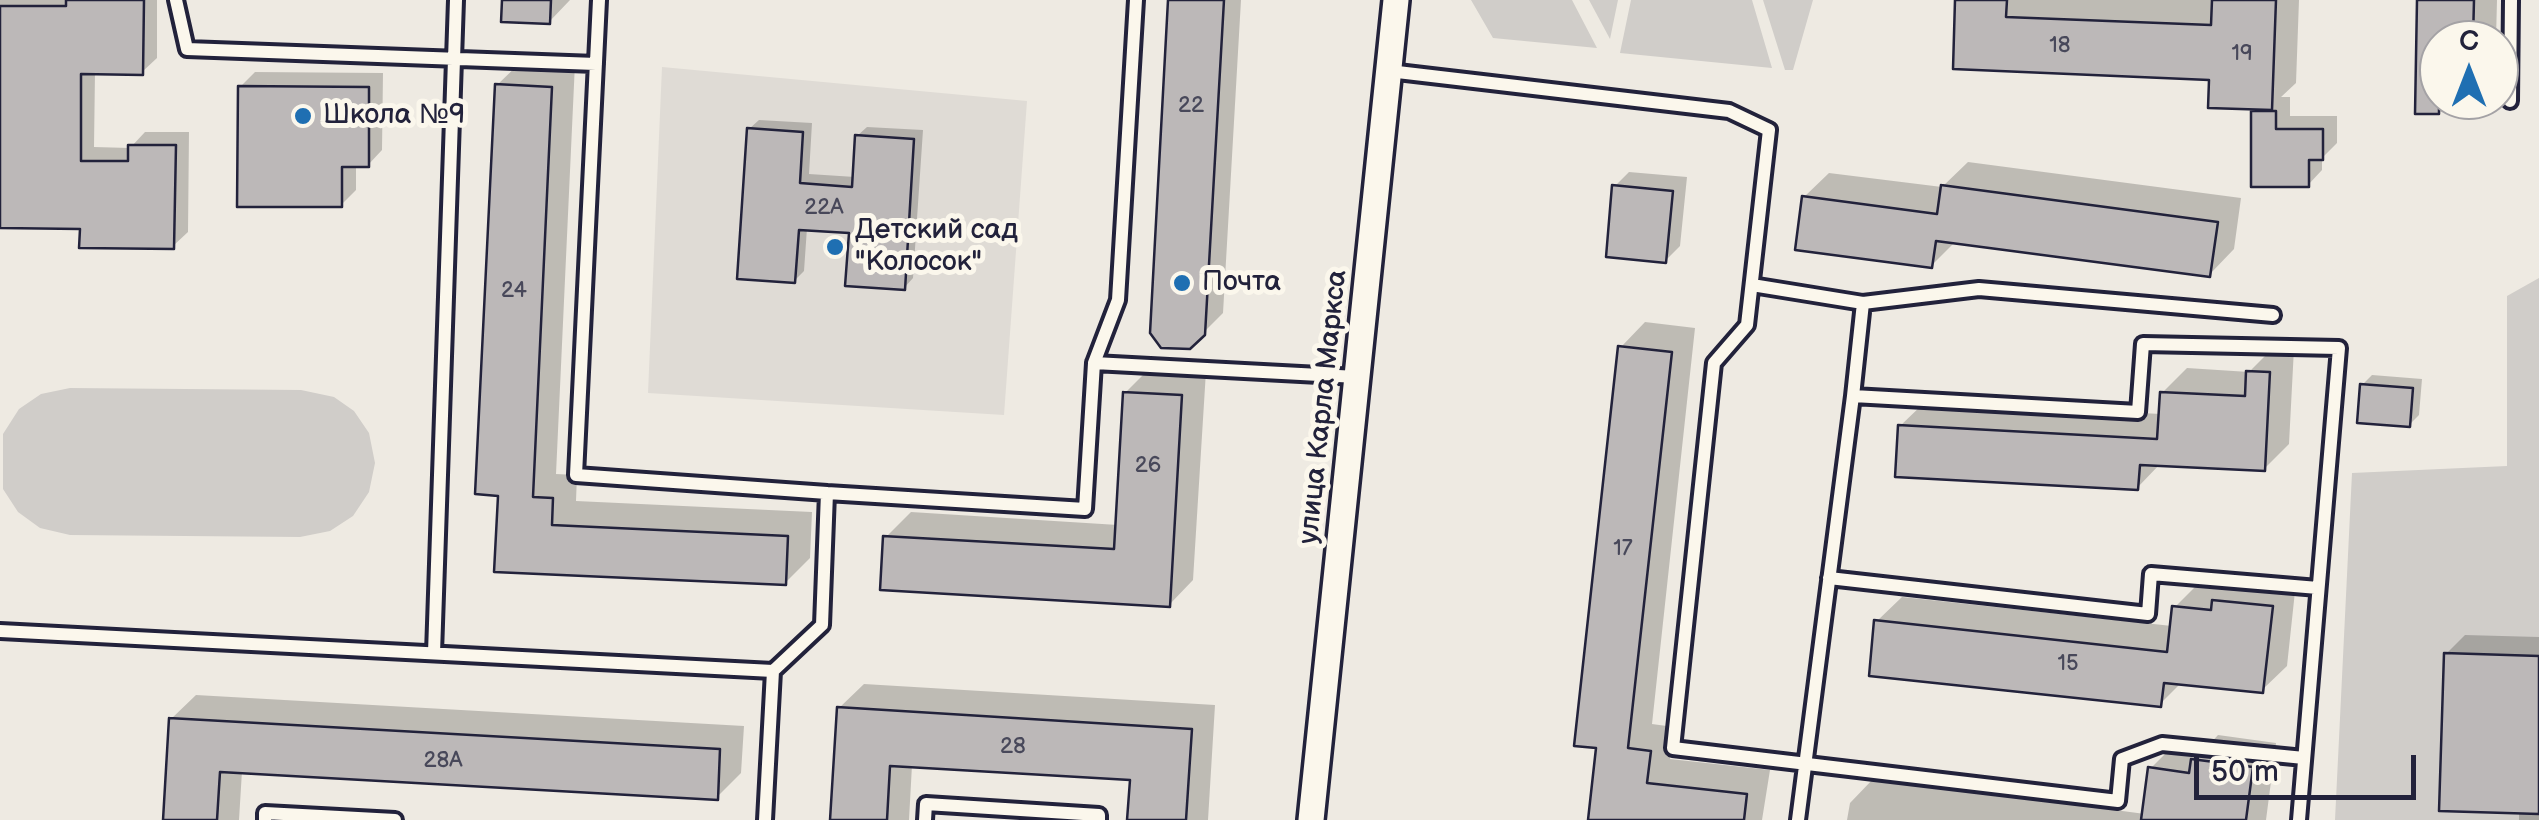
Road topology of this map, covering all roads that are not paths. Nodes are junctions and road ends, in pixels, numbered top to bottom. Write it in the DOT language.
graph roads {
  1 [pos="176,0"];
  2 [pos="456,0"];
  3 [pos="599,0"];
  4 [pos="1136,0"];
  5 [pos="1396,0"];
  6 [pos="454,59"];
  7 [pos="596,64"];
  8 [pos="1389,71"];
  9 [pos="1752,285"];
  10 [pos="1863,304"];
  11 [pos="2273,315"];
  12 [pos="1094,363"];
  13 [pos="1357,377"];
  14 [pos="1853,396"];
  15 [pos="827,492"];
  16 [pos="1829,578"];
  17 [pos="2318,588"];
  18 [pos="0,631"];
  19 [pos="434,654"];
  20 [pos="772,671"];
  21 [pos="2304,758"];
  22 [pos="1805,765"];
  23 [pos="264,820"];
  24 [pos="395,820"];
  25 [pos="764,820"];
  26 [pos="925,820"];
  27 [pos="1099,820"];
  28 [pos="1311,820"];
  29 [pos="1798,820"];
  30 [pos="2299,820"];
  1 -- 6 [label="lane"];
  2 -- 6 [label="lane"];
  3 -- 7 [label="lane"];
  4 -- 12 [label="lane"];
  5 -- 8 [label="street, улица Карла Маркса"];
  6 -- 7 [label="lane"];
  6 -- 19 [label="lane"];
  7 -- 15 [label="lane"];
  8 -- 9 [label="lane"];
  8 -- 13 [label="street, улица Карла Маркса"];
  9 -- 10 [label="lane"];
  9 -- 22 [label="lane"];
  10 -- 11 [label="lane"];
  10 -- 14 [label="lane"];
  12 -- 13 [label="lane"];
  12 -- 15 [label="lane"];
  13 -- 28 [label="street, улица Карла Маркса"];
  14 -- 16 [label="lane"];
  14 -- 17 [label="lane"];
  15 -- 20 [label="lane"];
  16 -- 17 [label="lane"];
  16 -- 22 [label="lane"];
  17 -- 21 [label="lane"];
  18 -- 19 [label="lane"];
  19 -- 20 [label="lane"];
  20 -- 25 [label="lane"];
  21 -- 22 [label="lane"];
  21 -- 30 [label="lane"];
  22 -- 29 [label="lane"];
  23 -- 24 [label="lane"];
  26 -- 27 [label="lane"];
}
